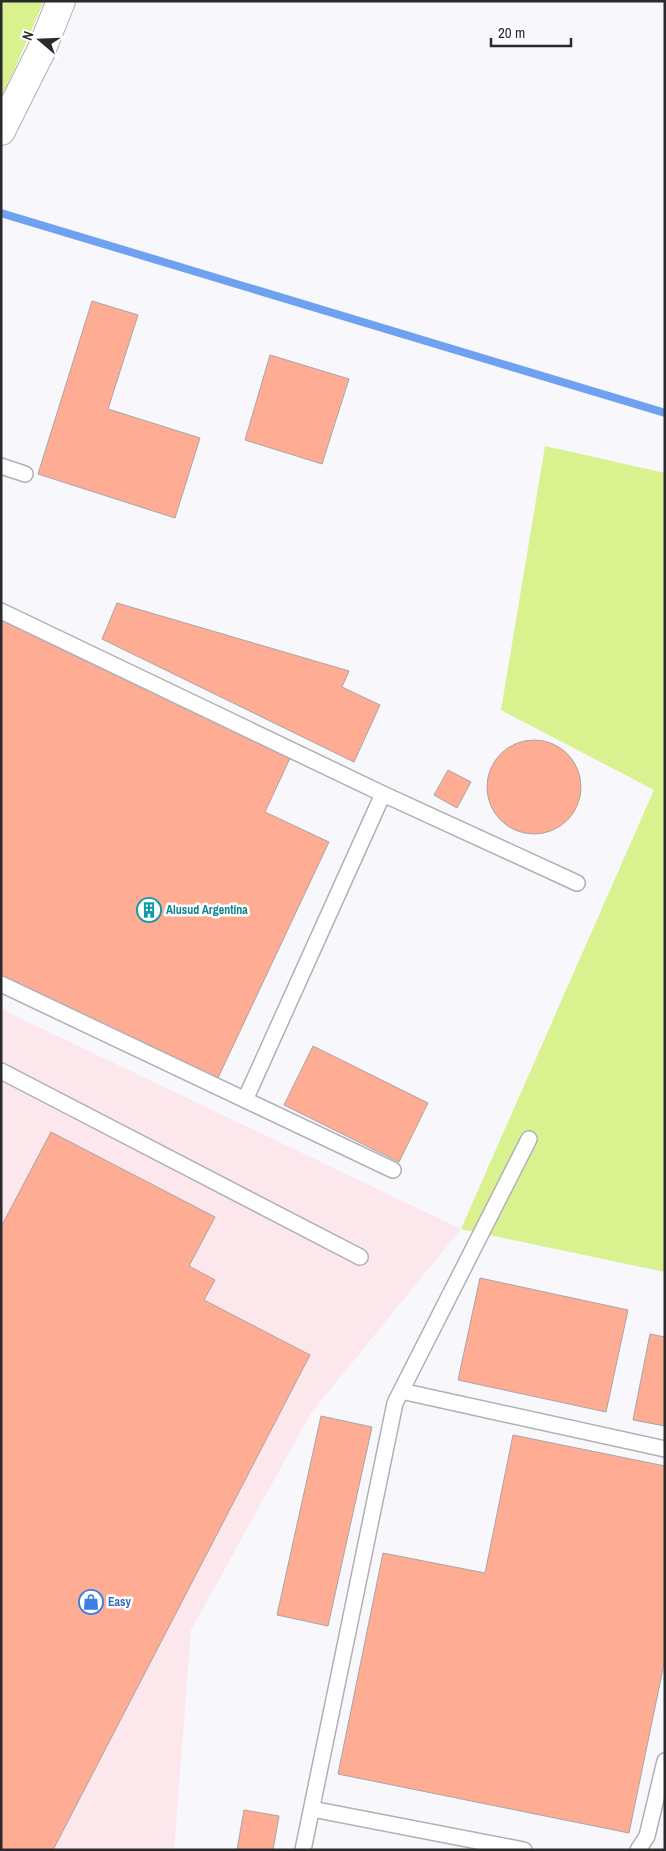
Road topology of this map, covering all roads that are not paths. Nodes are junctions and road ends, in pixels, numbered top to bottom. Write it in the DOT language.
graph roads {
  1 [pos="61,1"];
  2 [pos="1,131"];
  3 [pos="1,466"];
  4 [pos="25,474"];
  5 [pos="1,611"];
  6 [pos="383,794"];
  7 [pos="577,883"];
  8 [pos="1,984"];
  9 [pos="1,1071"];
  10 [pos="245,1100"];
  11 [pos="529,1139"];
  12 [pos="393,1170"];
  13 [pos="360,1257"];
  14 [pos="401,1392"];
  15 [pos="665,1450"];
  16 [pos="665,1761"];
  17 [pos="312,1809"];
  18 [pos="304,1850"];
  19 [pos="524,1850"];
  20 [pos="638,1850"];
  1 -- 2 [label="street"];
  3 -- 4 [label="lane"];
  5 -- 6 [label="lane"];
  6 -- 7 [label="lane"];
  6 -- 10 [label="lane"];
  8 -- 10 [label="lane"];
  9 -- 13 [label="lane"];
  10 -- 12 [label="lane"];
  11 -- 14 [label="lane"];
  14 -- 15 [label="lane"];
  14 -- 17 [label="lane"];
  16 -- 20 [label="lane"];
  17 -- 18 [label="lane"];
  17 -- 19 [label="lane"];
}
